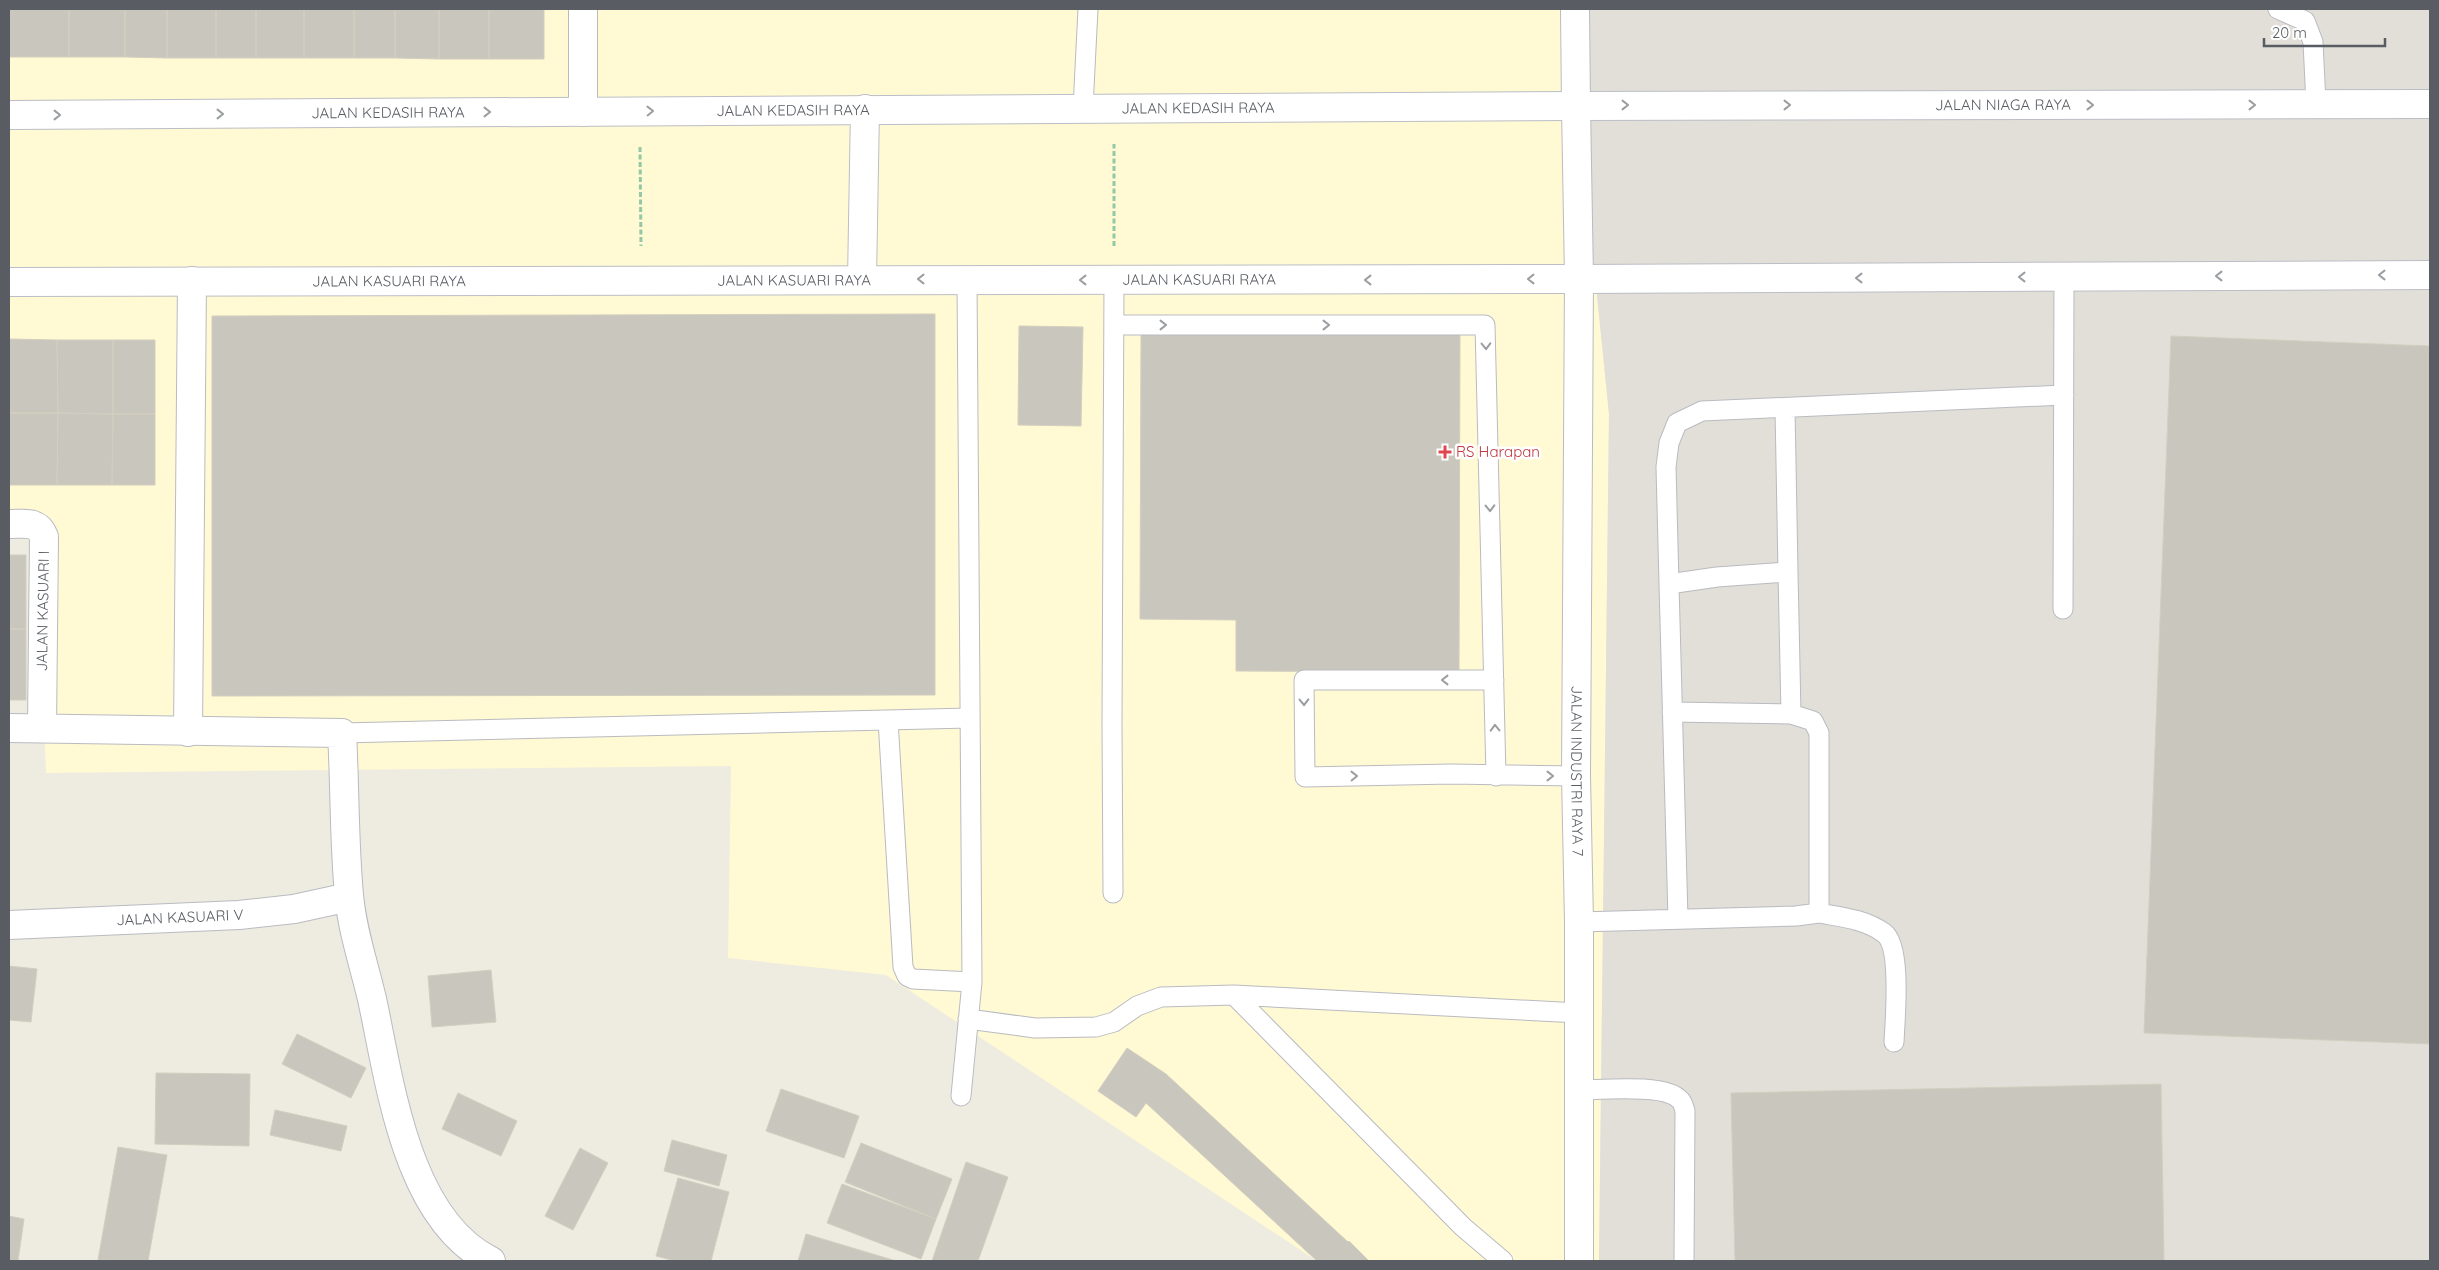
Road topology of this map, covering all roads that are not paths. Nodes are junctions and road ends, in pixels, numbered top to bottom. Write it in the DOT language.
graph roads {
  1 [pos="583,9"];
  2 [pos="1088,9"];
  3 [pos="1575,9"];
  4 [pos="2278,9"];
  5 [pos="2316,104"];
  6 [pos="2430,104"];
  7 [pos="1576,106"];
  8 [pos="1084,108"];
  9 [pos="865,109"];
  10 [pos="583,112"];
  11 [pos="9,115"];
  12 [pos="2430,275"];
  13 [pos="2064,276"];
  14 [pos="968,279"];
  15 [pos="1580,279"];
  16 [pos="862,280"];
  17 [pos="1114,280"];
  18 [pos="192,281"];
  19 [pos="9,282"];
  20 [pos="1114,325"];
  21 [pos="2064,396"];
  22 [pos="1784,408"];
  23 [pos="9,524"];
  24 [pos="1788,572"];
  25 [pos="1669,584"];
  26 [pos="2063,609"];
  27 [pos="1494,680"];
  28 [pos="1672,712"];
  29 [pos="1791,714"];
  30 [pos="969,718"];
  31 [pos="888,720"];
  32 [pos="9,728"];
  33 [pos="42,728"];
  34 [pos="188,732"];
  35 [pos="342,733"];
  36 [pos="1496,776"];
  37 [pos="1576,776"];
  38 [pos="1113,893"];
  39 [pos="349,897"];
  40 [pos="1818,913"];
  41 [pos="1678,919"];
  42 [pos="1579,922"];
  43 [pos="9,925"];
  44 [pos="972,982"];
  45 [pos="1234,995"];
  46 [pos="1579,1013"];
  47 [pos="968,1019"];
  48 [pos="1894,1042"];
  49 [pos="1579,1090"];
  50 [pos="960,1096"];
  51 [pos="491,1261"];
  52 [pos="1503,1261"];
  53 [pos="1579,1261"];
  54 [pos="1684,1261"];
  1 -- 10 [label="main road"];
  2 -- 8 [label="lane"];
  3 -- 7 [label="main road, JALAN INDUSTRI RAYA 7"];
  4 -- 5 [label="lane"];
  5 -- 6 [label="main road, JALAN NIAGA RAYA"];
  7 -- 5 [label="main road, JALAN NIAGA RAYA, one-way"];
  7 -- 8 [label="main road, JALAN KEDASIH RAYA"];
  7 -- 15 [label="main road, JALAN INDUSTRI RAYA 7"];
  8 -- 9 [label="main road, JALAN KEDASIH RAYA"];
  10 -- 9 [label="main road, JALAN KEDASIH RAYA, one-way"];
  9 -- 16 [label="main road"];
  11 -- 10 [label="main road, JALAN KEDASIH RAYA, one-way"];
  12 -- 13 [label="main road, one-way"];
  13 -- 15 [label="main road, one-way"];
  13 -- 21 [label="lane"];
  14 -- 16 [label="main road, JALAN KASUARI RAYA, one-way"];
  17 -- 14 [label="main road, JALAN KASUARI RAYA, one-way"];
  14 -- 30 [label="lane"];
  15 -- 17 [label="main road, JALAN KASUARI RAYA, one-way"];
  15 -- 37 [label="main road, JALAN INDUSTRI RAYA 7"];
  16 -- 18 [label="main road, JALAN KASUARI RAYA"];
  17 -- 20 [label="lane"];
  18 -- 19 [label="main road, JALAN KASUARI RAYA"];
  18 -- 34 [label="main road"];
  20 -- 27 [label="lane, one-way"];
  20 -- 38 [label="lane"];
  21 -- 22 [label="lane"];
  21 -- 26 [label="lane"];
  22 -- 24 [label="lane"];
  22 -- 25 [label="lane"];
  23 -- 33 [label="main road, JALAN KASUARI I"];
  24 -- 25 [label="lane"];
  24 -- 29 [label="lane"];
  25 -- 28 [label="lane"];
  36 -- 27 [label="lane, one-way"];
  27 -- 36 [label="lane, one-way"];
  28 -- 29 [label="lane"];
  28 -- 41 [label="lane"];
  29 -- 40 [label="lane"];
  30 -- 31 [label="lane"];
  30 -- 44 [label="lane"];
  31 -- 35 [label="lane"];
  31 -- 44 [label="lane"];
  32 -- 33 [label="main road"];
  33 -- 34 [label="main road"];
  34 -- 35 [label="main road"];
  35 -- 39 [label="main road"];
  36 -- 37 [label="lane, one-way"];
  37 -- 42 [label="main road, JALAN INDUSTRI RAYA 7"];
  39 -- 43 [label="main road, JALAN KASUARI V"];
  39 -- 51 [label="main road"];
  40 -- 41 [label="lane"];
  40 -- 48 [label="lane"];
  41 -- 42 [label="lane"];
  42 -- 46 [label="main road, JALAN INDUSTRI RAYA 7"];
  44 -- 47 [label="lane"];
  45 -- 46 [label="lane"];
  45 -- 47 [label="lane"];
  45 -- 52 [label="lane"];
  46 -- 49 [label="main road, JALAN INDUSTRI RAYA 7"];
  47 -- 50 [label="lane"];
  49 -- 53 [label="main road, JALAN INDUSTRI RAYA 7"];
  49 -- 54 [label="lane"];
}
